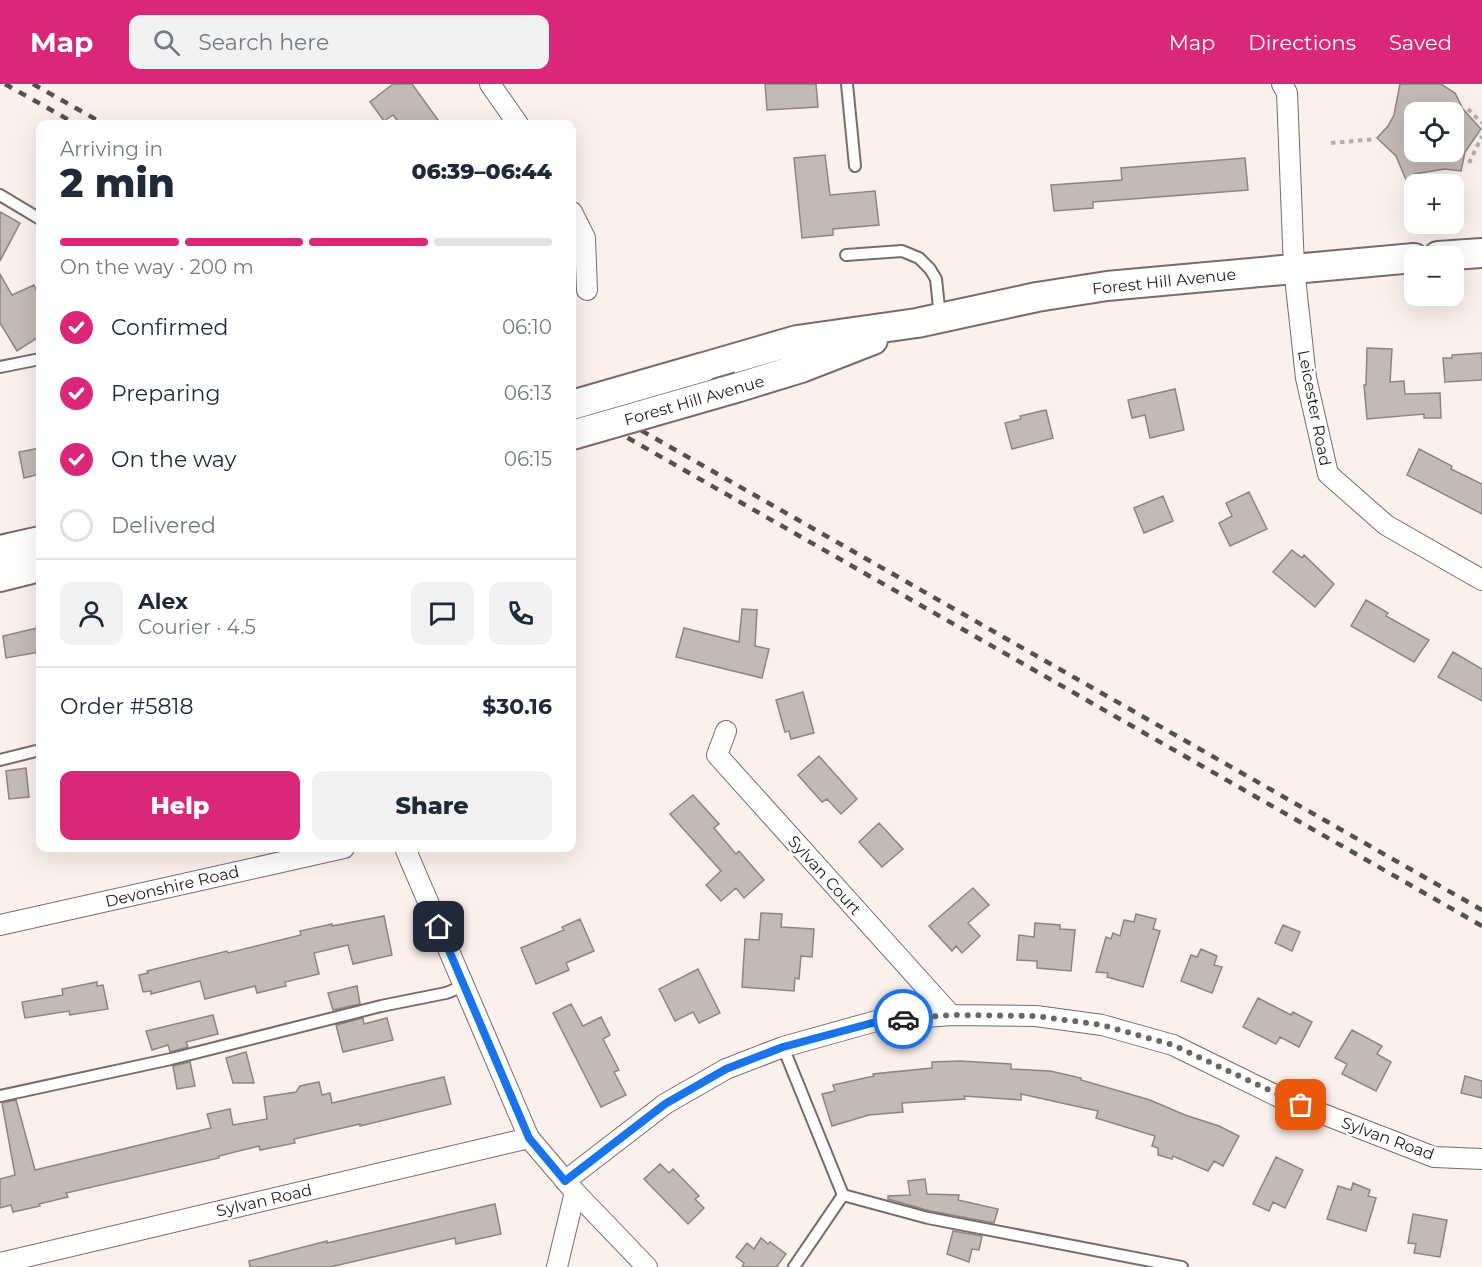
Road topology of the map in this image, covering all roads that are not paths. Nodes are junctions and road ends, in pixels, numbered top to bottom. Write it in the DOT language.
graph roads {
  1 [pos="490,84"];
  2 [pos="847,84"];
  3 [pos="1282,84"];
  4 [pos="515,120"];
  5 [pos="855,166"];
  6 [pos="0,195"];
  7 [pos="36,217"];
  8 [pos="576,220"];
  9 [pos="1482,253"];
  10 [pos="1464,254"];
  11 [pos="846,255"];
  12 [pos="1404,259"];
  13 [pos="1294,268"];
  14 [pos="587,290"];
  15 [pos="929,320"];
  16 [pos="36,360"];
  17 [pos="0,367"];
  18 [pos="576,404"];
  19 [pos="576,434"];
  20 [pos="36,544"];
  21 [pos="36,567"];
  22 [pos="0,569"];
  23 [pos="1482,580"];
  24 [pos="726,731"];
  25 [pos="36,751"];
  26 [pos="0,760"];
  27 [pos="326,852"];
  28 [pos="407,852"];
  29 [pos="0,925"];
  30 [pos="464,986"];
  31 [pos="951,1015"];
  32 [pos="783,1047"];
  33 [pos="0,1096"];
  34 [pos="529,1138"];
  35 [pos="1482,1159"];
  36 [pos="570,1186"];
  37 [pos="843,1195"];
  38 [pos="0,1263"];
  39 [pos="557,1267"];
  40 [pos="647,1267"];
  41 [pos="794,1267"];
  42 [pos="1182,1267"];
  1 -- 4 [label="street"];
  2 -- 5 [label="lane"];
  3 -- 13 [label="street, Leicester Road"];
  6 -- 7 [label="lane"];
  8 -- 14 [label="street"];
  9 -- 10 [label="main road"];
  11 -- 15 [label="lane"];
  12 -- 13 [label="main road, Forest Hill Avenue"];
  13 -- 15 [label="main road, Forest Hill Avenue"];
  13 -- 23 [label="street, Leicester Road"];
  15 -- 18 [label="main road, Forest Hill Avenue, bridge"];
  15 -- 19 [label="main road, Forest Hill Avenue, bridge"];
  16 -- 17 [label="lane"];
  20 -- 22 [label="main road"];
  21 -- 22 [label="main road"];
  24 -- 31 [label="street, Sylvan Court"];
  25 -- 26 [label="lane"];
  27 -- 29 [label="street, Devonshire Road"];
  28 -- 30 [label="street"];
  30 -- 33 [label="lane"];
  30 -- 34 [label="street"];
  31 -- 32 [label="street, Sylvan Road"];
  31 -- 35 [label="street, Sylvan Road"];
  32 -- 36 [label="street, Sylvan Road"];
  32 -- 37 [label="lane"];
  34 -- 36 [label="street"];
  34 -- 38 [label="street, Sylvan Road"];
  36 -- 39 [label="street"];
  36 -- 40 [label="street"];
  37 -- 41 [label="lane"];
  37 -- 42 [label="lane"];
}
